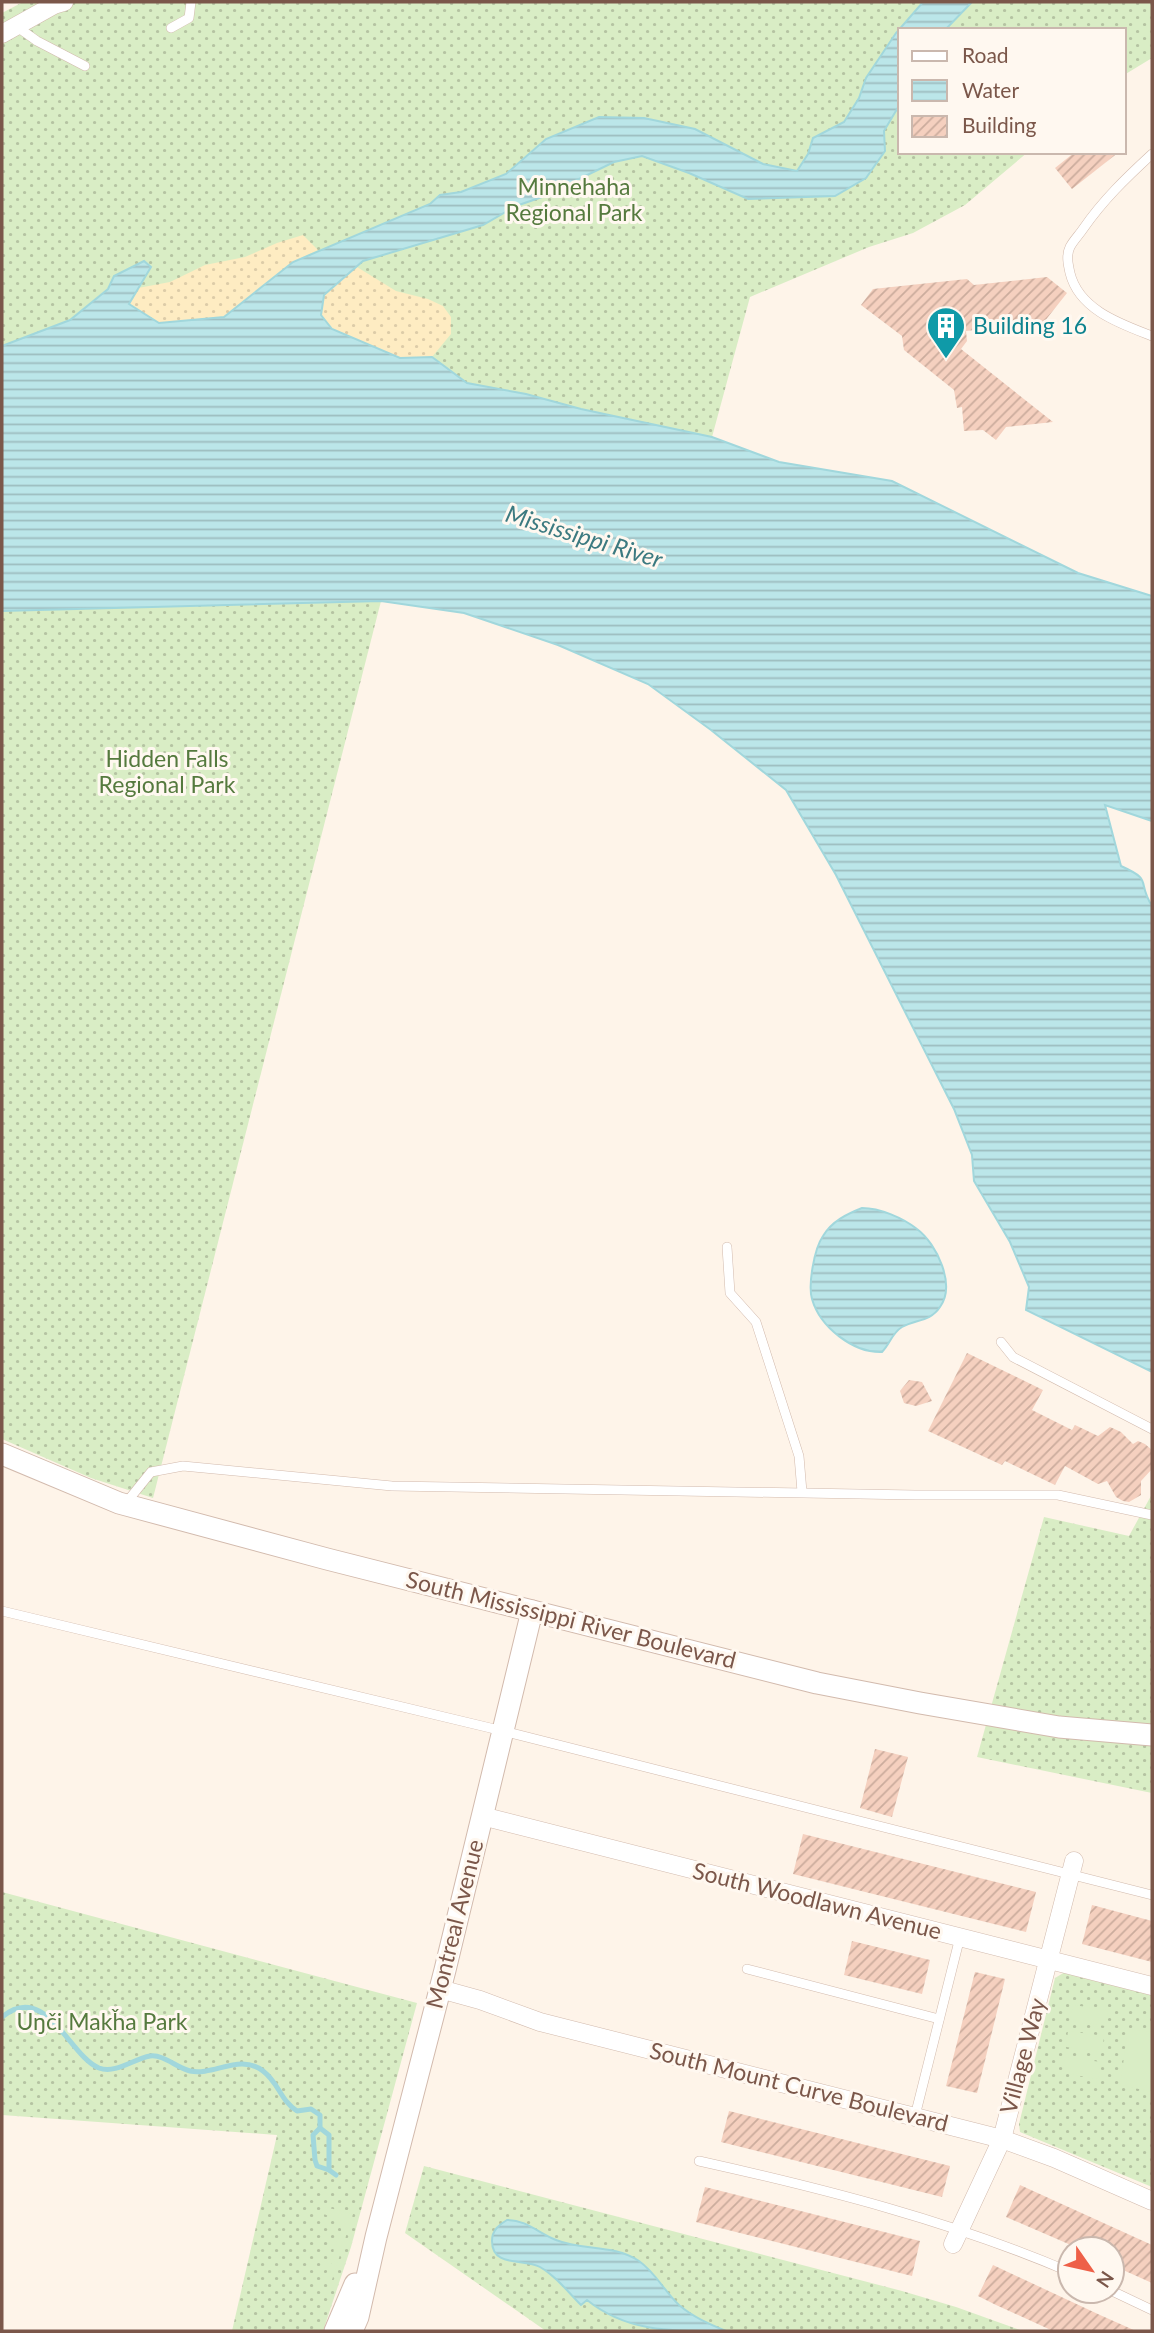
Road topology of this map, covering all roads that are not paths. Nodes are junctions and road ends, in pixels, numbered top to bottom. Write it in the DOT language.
graph roads {
  1 [pos="64,2"];
  2 [pos="191,2"];
  3 [pos="171,28"];
  4 [pos="9,30"];
  5 [pos="85,66"];
  6 [pos="1152,154"];
  7 [pos="1152,336"];
  8 [pos="727,1247"];
  9 [pos="1000,1342"];
  10 [pos="1152,1429"];
  11 [pos="2,1454"];
  12 [pos="802,1492"];
  13 [pos="125,1504"];
  14 [pos="1152,1515"];
  15 [pos="2,1611"];
  16 [pos="532,1611"];
  17 [pos="503,1731"];
  18 [pos="1152,1735"];
  19 [pos="482,1816"];
  20 [pos="1072,1867"];
  21 [pos="1152,1895"];
  22 [pos="960,1937"];
  23 [pos="1048,1959"];
  24 [pos="747,1969"];
  25 [pos="1152,1986"];
  26 [pos="440,1989"];
  27 [pos="939,2019"];
  28 [pos="915,2116"];
  29 [pos="1002,2139"];
  30 [pos="699,2161"];
  31 [pos="1152,2201"];
  32 [pos="376,2237"];
  33 [pos="957,2237"];
  34 [pos="1056,2266"];
  35 [pos="1126,2298"];
  36 [pos="1152,2311"];
  37 [pos="335,2331"];
  38 [pos="352,2331"];
  1 -- 4 [label="street"];
  2 -- 3 [label="lane"];
  4 -- 5 [label="lane"];
  6 -- 7 [label="lane"];
  8 -- 12 [label="lane"];
  9 -- 10 [label="lane"];
  11 -- 13 [label="street, South Mississippi River Boulevard"];
  12 -- 13 [label="lane"];
  12 -- 14 [label="lane"];
  13 -- 16 [label="street, South Mississippi River Boulevard"];
  15 -- 17 [label="lane"];
  16 -- 17 [label="street, Montreal Avenue"];
  16 -- 18 [label="street, South Mississippi River Boulevard"];
  17 -- 19 [label="street, Montreal Avenue"];
  17 -- 20 [label="lane"];
  19 -- 22 [label="street, South Woodlawn Avenue"];
  19 -- 26 [label="street, Montreal Avenue"];
  20 -- 21 [label="lane"];
  20 -- 23 [label="street, Village Way"];
  22 -- 23 [label="street, South Woodlawn Avenue"];
  22 -- 27 [label="lane"];
  23 -- 25 [label="street, South Woodlawn Avenue"];
  23 -- 29 [label="street, Village Way"];
  24 -- 27 [label="lane"];
  26 -- 28 [label="street, South Mount Curve Boulevard"];
  26 -- 32 [label="street, Montreal Avenue"];
  27 -- 28 [label="lane"];
  28 -- 29 [label="street, South Mount Curve Boulevard"];
  29 -- 31 [label="street, South Mount Curve Boulevard"];
  29 -- 33 [label="street, Village Way"];
  30 -- 33 [label="lane"];
  32 -- 37 [label="street, Montreal Avenue"];
  32 -- 38 [label="street, Montreal Avenue"];
  33 -- 34 [label="lane"];
  35 -- 36 [label="lane"];
}
